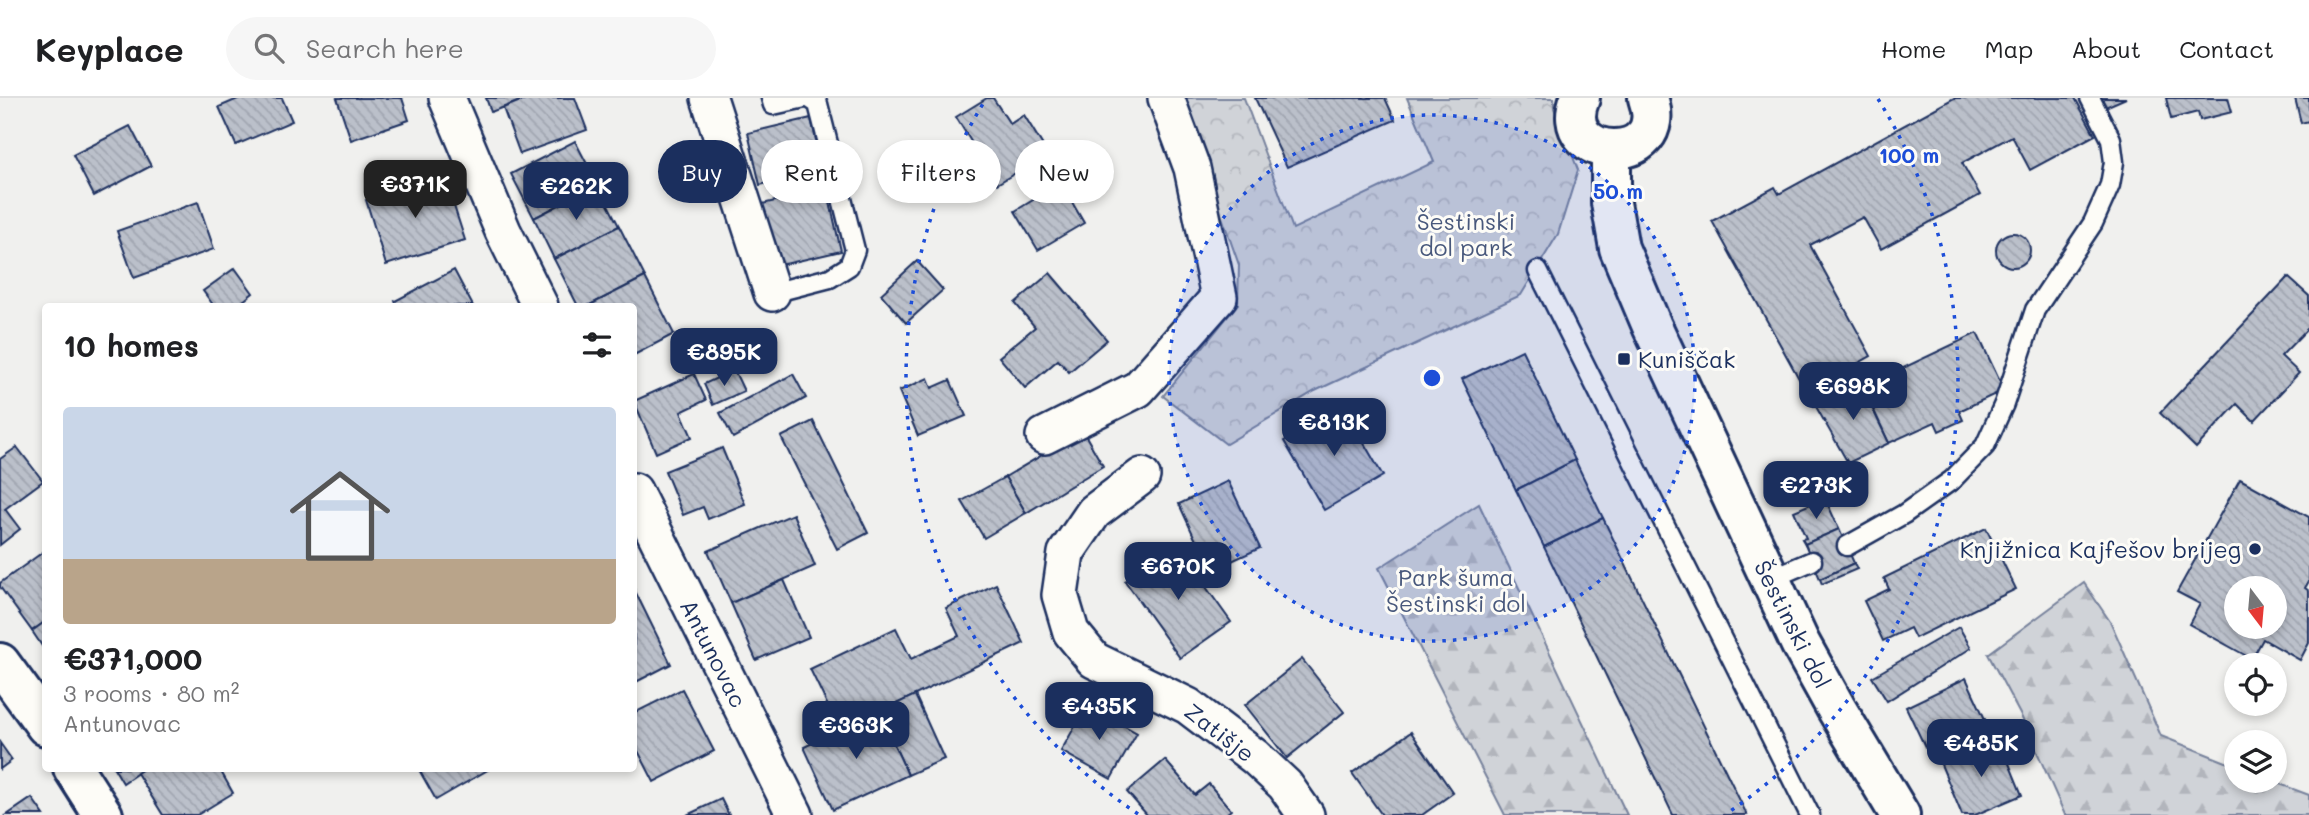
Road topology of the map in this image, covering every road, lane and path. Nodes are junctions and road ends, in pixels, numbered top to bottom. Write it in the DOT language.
graph roads {
  1 [pos="447,98"];
  2 [pos="709,98"];
  3 [pos="771,98"];
  4 [pos="807,98"];
  5 [pos="1166,98"];
  6 [pos="1580,98"];
  7 [pos="2090,98"];
  8 [pos="1656,101"];
  9 [pos="1611,151"];
  10 [pos="1538,271"];
  11 [pos="772,293"];
  12 [pos="539,303"];
  13 [pos="1044,436"];
  14 [pos="1142,476"];
  15 [pos="637,498"];
  16 [pos="1847,546"];
  17 [pos="1812,561"];
  18 [pos="1770,579"];
  19 [pos="0,663"];
  20 [pos="42,721"];
  21 [pos="76,772"];
  22 [pos="103,815"];
  23 [pos="795,815"];
  24 [pos="1306,815"];
  25 [pos="1810,815"];
  26 [pos="1900,815"];
  1 -- 12 [label="street"];
  2 -- 11 [label="street"];
  3 -- 4 [label="lane"];
  4 -- 11 [label="lane"];
  5 -- 13 [label="street"];
  6 -- 9 [label="street"];
  7 -- 16 [label="lane"];
  8 -- 9 [label="street"];
  9 -- 18 [label="street, Šestinski dol"];
  10 -- 25 [label="lane"];
  14 -- 24 [label="street, Zatišje"];
  15 -- 23 [label="street, Antunovac"];
  17 -- 18 [label="lane"];
  18 -- 26 [label="street, Šestinski dol"];
  19 -- 20 [label="street"];
  21 -- 22 [label="street"];
}
